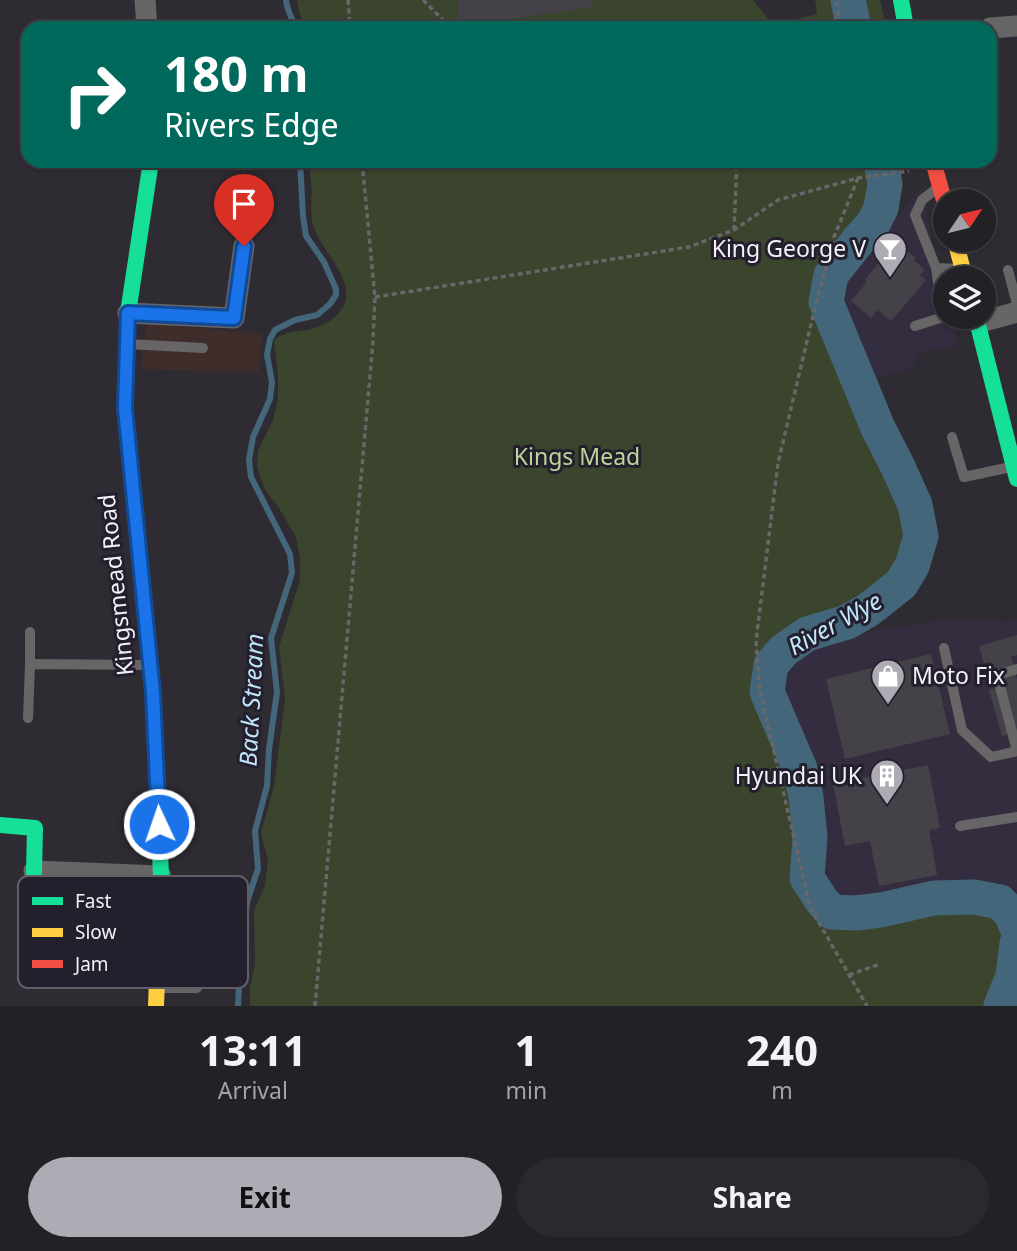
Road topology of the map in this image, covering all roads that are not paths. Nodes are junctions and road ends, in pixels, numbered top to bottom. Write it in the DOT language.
graph roads {
  1 [pos="145,0"];
  2 [pos="901,0"];
  3 [pos="146,21"];
  4 [pos="905,21"];
  5 [pos="1017,26"];
  6 [pos="997,28"];
  7 [pos="150,168"];
  8 [pos="935,168"];
  9 [pos="940,185"];
  10 [pos="941,189"];
  11 [pos="244,246"];
  12 [pos="935,266"];
  13 [pos="1008,270"];
  14 [pos="1017,304"];
  15 [pos="1017,312"];
  16 [pos="128,313"];
  17 [pos="996,316"];
  18 [pos="933,320"];
  19 [pos="915,326"];
  20 [pos="978,329"];
  21 [pos="127,344"];
  22 [pos="203,348"];
  23 [pos="952,437"];
  24 [pos="1015,472"];
  25 [pos="30,632"];
  26 [pos="944,648"];
  27 [pos="30,664"];
  28 [pos="151,665"];
  29 [pos="1017,669"];
  30 [pos="29,718"];
  31 [pos="1017,751"];
  32 [pos="1017,817"];
  33 [pos="0,825"];
  34 [pos="960,826"];
  35 [pos="34,871"];
  36 [pos="34,876"];
  37 [pos="162,876"];
  38 [pos="157,988"];
  39 [pos="197,988"];
  40 [pos="156,1006"];
  1 -- 3 [label="street"];
  2 -- 4 [label="street"];
  5 -- 6 [label="street"];
  7 -- 16 [label="street, Kingsmead Road"];
  8 -- 9 [label="street"];
  9 -- 10 [label="street"];
  9 -- 12 [label="lane"];
  11 -- 16 [label="street"];
  13 -- 14 [label="lane"];
  15 -- 17 [label="street"];
  16 -- 21 [label="street, Kingsmead Road"];
  18 -- 19 [label="lane"];
  20 -- 24 [label="street"];
  21 -- 22 [label="lane"];
  21 -- 28 [label="street, Kingsmead Road"];
  23 -- 24 [label="lane"];
  25 -- 27 [label="lane"];
  26 -- 31 [label="lane"];
  27 -- 28 [label="lane"];
  27 -- 30 [label="lane"];
  28 -- 37 [label="street, Kingsmead Road"];
  29 -- 31 [label="lane"];
  32 -- 34 [label="lane"];
  33 -- 35 [label="street"];
  35 -- 36 [label="street"];
  35 -- 37 [label="street"];
  38 -- 39 [label="lane"];
  38 -- 40 [label="street, Kingsmead Road"];
}
